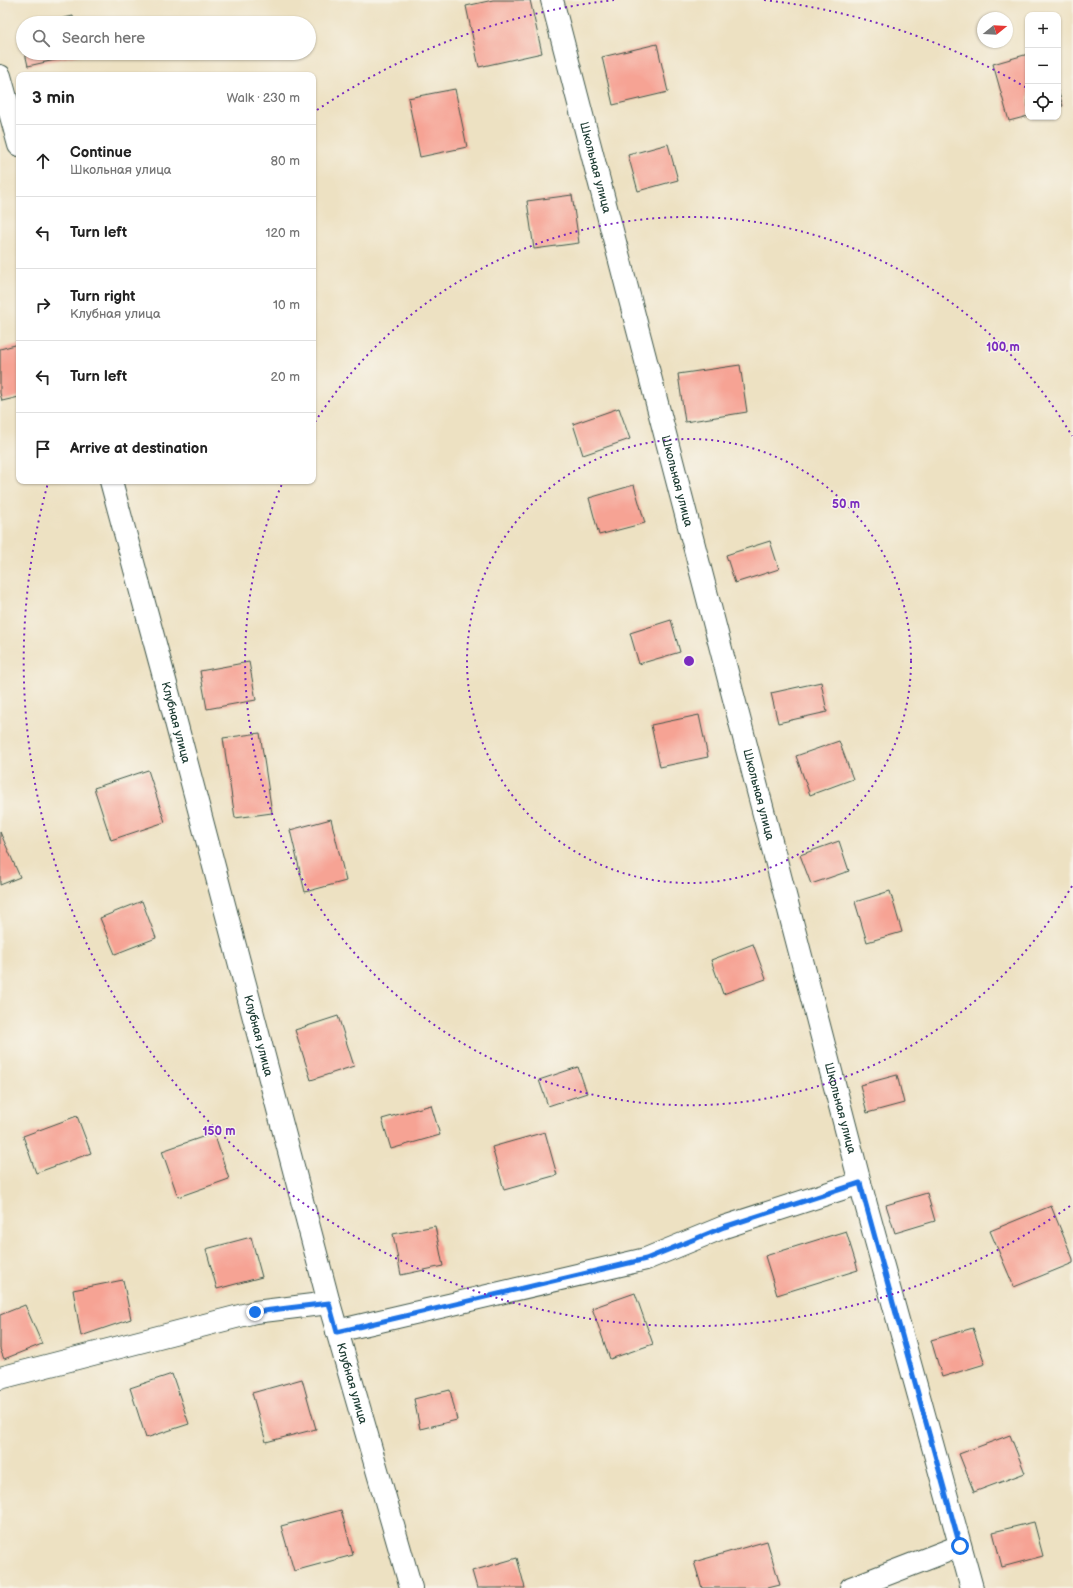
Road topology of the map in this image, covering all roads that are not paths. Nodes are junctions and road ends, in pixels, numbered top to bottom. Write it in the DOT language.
graph roads {
  1 [pos="552,0"];
  2 [pos="0,76"];
  3 [pos="16,134"];
  4 [pos="112,484"];
  5 [pos="860,1183"];
  6 [pos="329,1303"];
  7 [pos="337,1332"];
  8 [pos="0,1378"];
  9 [pos="960,1546"];
  10 [pos="412,1588"];
  11 [pos="851,1588"];
  12 [pos="972,1588"];
  1 -- 5 [label="street, Школьная улица"];
  2 -- 3 [label="street"];
  4 -- 6 [label="street, Клубная улица"];
  5 -- 7 [label="street"];
  5 -- 9 [label="street, Школьная улица"];
  6 -- 7 [label="street, Клубная улица"];
  6 -- 8 [label="street"];
  7 -- 10 [label="street, Клубная улица"];
  9 -- 11 [label="street"];
  9 -- 12 [label="street, Школьная улица"];
}
